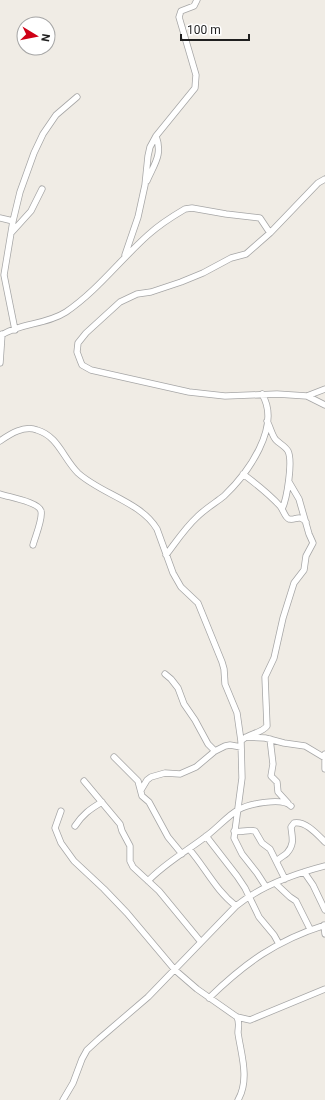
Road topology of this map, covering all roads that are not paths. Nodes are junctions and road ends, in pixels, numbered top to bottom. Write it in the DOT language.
graph roads {
  1 [pos="197,0"];
  2 [pos="77,97"];
  3 [pos="156,136"];
  4 [pos="325,179"];
  5 [pos="145,185"];
  6 [pos="42,189"];
  7 [pos="0,218"];
  8 [pos="12,221"];
  9 [pos="270,233"];
  10 [pos="10,234"];
  11 [pos="124,257"];
  12 [pos="0,267"];
  13 [pos="4,275"];
  14 [pos="15,330"];
  15 [pos="1,335"];
  16 [pos="0,363"];
  17 [pos="325,389"];
  18 [pos="262,394"];
  19 [pos="307,396"];
  20 [pos="325,405"];
  21 [pos="268,421"];
  22 [pos="0,441"];
  23 [pos="242,474"];
  24 [pos="289,482"];
  25 [pos="0,494"];
  26 [pos="282,509"];
  27 [pos="306,522"];
  28 [pos="33,545"];
  29 [pos="166,555"];
  30 [pos="165,674"];
  31 [pos="265,729"];
  32 [pos="271,739"];
  33 [pos="242,742"];
  34 [pos="215,751"];
  35 [pos="325,754"];
  36 [pos="114,757"];
  37 [pos="325,758"];
  38 [pos="325,769"];
  39 [pos="84,781"];
  40 [pos="141,790"];
  41 [pos="102,802"];
  42 [pos="238,809"];
  43 [pos="61,811"];
  44 [pos="75,826"];
  45 [pos="234,831"];
  46 [pos="206,836"];
  47 [pos="325,842"];
  48 [pos="189,849"];
  49 [pos="182,854"];
  50 [pos="277,861"];
  51 [pos="325,866"];
  52 [pos="304,872"];
  53 [pos="285,879"];
  54 [pos="148,881"];
  55 [pos="275,883"];
  56 [pos="266,887"];
  57 [pos="248,896"];
  58 [pos="236,906"];
  59 [pos="325,910"];
  60 [pos="324,925"];
  61 [pos="310,929"];
  62 [pos="325,934"];
  63 [pos="201,942"];
  64 [pos="279,944"];
  65 [pos="175,970"];
  66 [pos="325,989"];
  67 [pos="209,998"];
  68 [pos="237,1018"];
  69 [pos="63,1100"];
  70 [pos="238,1100"];
  1 -- 3 [label="street"];
  2 -- 8 [label="street"];
  3 -- 5 [label="street"];
  3 -- 5 [label="street"];
  4 -- 9 [label="street"];
  5 -- 11 [label="street"];
  6 -- 10 [label="street"];
  7 -- 8 [label="street"];
  8 -- 10 [label="street"];
  9 -- 11 [label="street"];
  9 -- 18 [label="street"];
  10 -- 13 [label="street"];
  11 -- 14 [label="street"];
  12 -- 13 [label="street"];
  13 -- 14 [label="street"];
  14 -- 15 [label="street"];
  15 -- 16 [label="street"];
  17 -- 19 [label="street"];
  18 -- 19 [label="street"];
  18 -- 21 [label="street"];
  19 -- 20 [label="street"];
  21 -- 23 [label="street"];
  21 -- 24 [label="street"];
  22 -- 29 [label="street"];
  23 -- 26 [label="street"];
  23 -- 29 [label="street"];
  24 -- 26 [label="street"];
  24 -- 27 [label="street"];
  25 -- 28 [label="street"];
  26 -- 27 [label="street"];
  27 -- 31 [label="street"];
  29 -- 33 [label="street"];
  30 -- 34 [label="street"];
  31 -- 32 [label="street"];
  31 -- 33 [label="street"];
  32 -- 33 [label="street"];
  32 -- 37 [label="street"];
  32 -- 42 [label="street"];
  33 -- 34 [label="street"];
  33 -- 42 [label="street"];
  34 -- 40 [label="street"];
  35 -- 37 [label="street"];
  36 -- 40 [label="street"];
  37 -- 38 [label="street"];
  39 -- 41 [label="street"];
  40 -- 49 [label="street"];
  41 -- 44 [label="street"];
  41 -- 54 [label="street"];
  42 -- 45 [label="street"];
  42 -- 46 [label="street"];
  43 -- 65 [label="street"];
  45 -- 50 [label="street"];
  45 -- 56 [label="street"];
  46 -- 48 [label="street"];
  46 -- 57 [label="street"];
  47 -- 50 [label="street"];
  48 -- 49 [label="street"];
  48 -- 58 [label="street"];
  49 -- 54 [label="street"];
  50 -- 53 [label="street"];
  51 -- 52 [label="street"];
  52 -- 53 [label="street"];
  52 -- 59 [label="street"];
  53 -- 55 [label="street"];
  54 -- 63 [label="street"];
  55 -- 56 [label="street"];
  55 -- 61 [label="street"];
  56 -- 57 [label="street"];
  57 -- 58 [label="street"];
  57 -- 64 [label="street"];
  58 -- 63 [label="street"];
  60 -- 61 [label="street"];
  60 -- 62 [label="street"];
  61 -- 64 [label="street"];
  63 -- 65 [label="street"];
  64 -- 67 [label="street"];
  65 -- 67 [label="street"];
  65 -- 69 [label="street"];
  66 -- 68 [label="street"];
  67 -- 68 [label="street"];
  68 -- 70 [label="street"];
}
